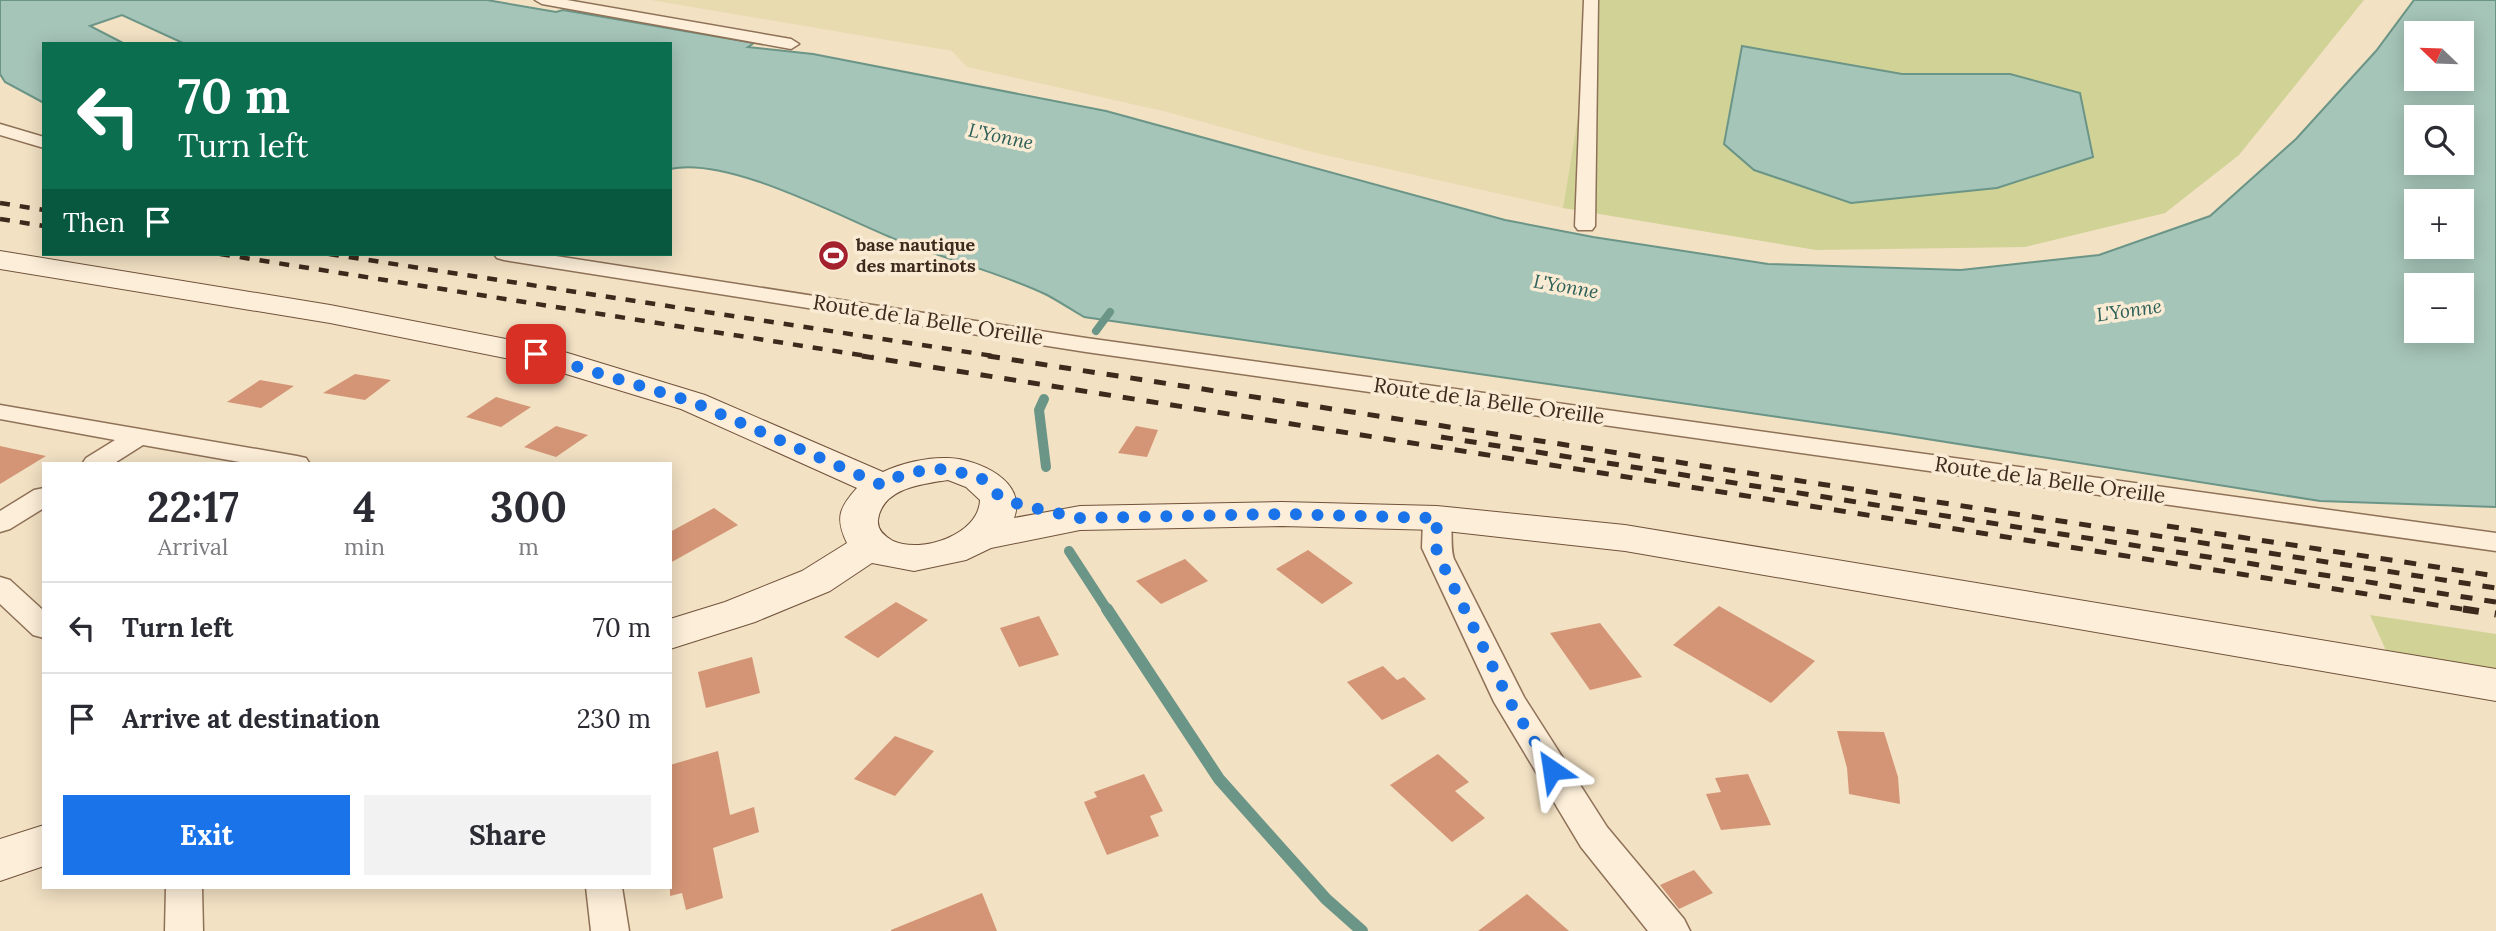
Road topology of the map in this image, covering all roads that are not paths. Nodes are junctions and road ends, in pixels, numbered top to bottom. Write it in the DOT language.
graph roads {
  1 [pos="542,0"];
  2 [pos="1591,0"];
  3 [pos="791,44"];
  4 [pos="0,129"];
  5 [pos="42,142"];
  6 [pos="1585,226"];
  7 [pos="517,256"];
  8 [pos="0,260"];
  9 [pos="0,412"];
  10 [pos="139,436"];
  11 [pos="98,462"];
  12 [pos="286,462"];
  13 [pos="882,485"];
  14 [pos="997,494"];
  15 [pos="42,497"];
  16 [pos="1080,518"];
  17 [pos="1437,518"];
  18 [pos="0,523"];
  19 [pos="981,537"];
  20 [pos="2485,541"];
  21 [pos="871,547"];
  22 [pos="0,587"];
  23 [pos="42,626"];
  24 [pos="672,633"];
  25 [pos="2496,685"];
  26 [pos="42,846"];
  27 [pos="0,860"];
  28 [pos="184,889"];
  29 [pos="604,889"];
  30 [pos="184,931"];
  31 [pos="610,931"];
  32 [pos="1671,931"];
  1 -- 3 [label="street"];
  2 -- 6 [label="street"];
  4 -- 5 [label="street"];
  7 -- 20 [label="street, Route de la Belle Oreille"];
  8 -- 13 [label="main road"];
  9 -- 10 [label="street"];
  10 -- 11 [label="street"];
  10 -- 12 [label="street"];
  13 -- 14 [label="main road"];
  13 -- 21 [label="main road"];
  14 -- 16 [label="main road"];
  14 -- 19 [label="main road"];
  15 -- 18 [label="street"];
  16 -- 17 [label="main road"];
  16 -- 19 [label="main road"];
  17 -- 25 [label="main road"];
  17 -- 32 [label="street"];
  19 -- 21 [label="main road"];
  21 -- 24 [label="main road"];
  22 -- 23 [label="street"];
  26 -- 27 [label="main road"];
  28 -- 30 [label="street"];
  29 -- 31 [label="street"];
}
